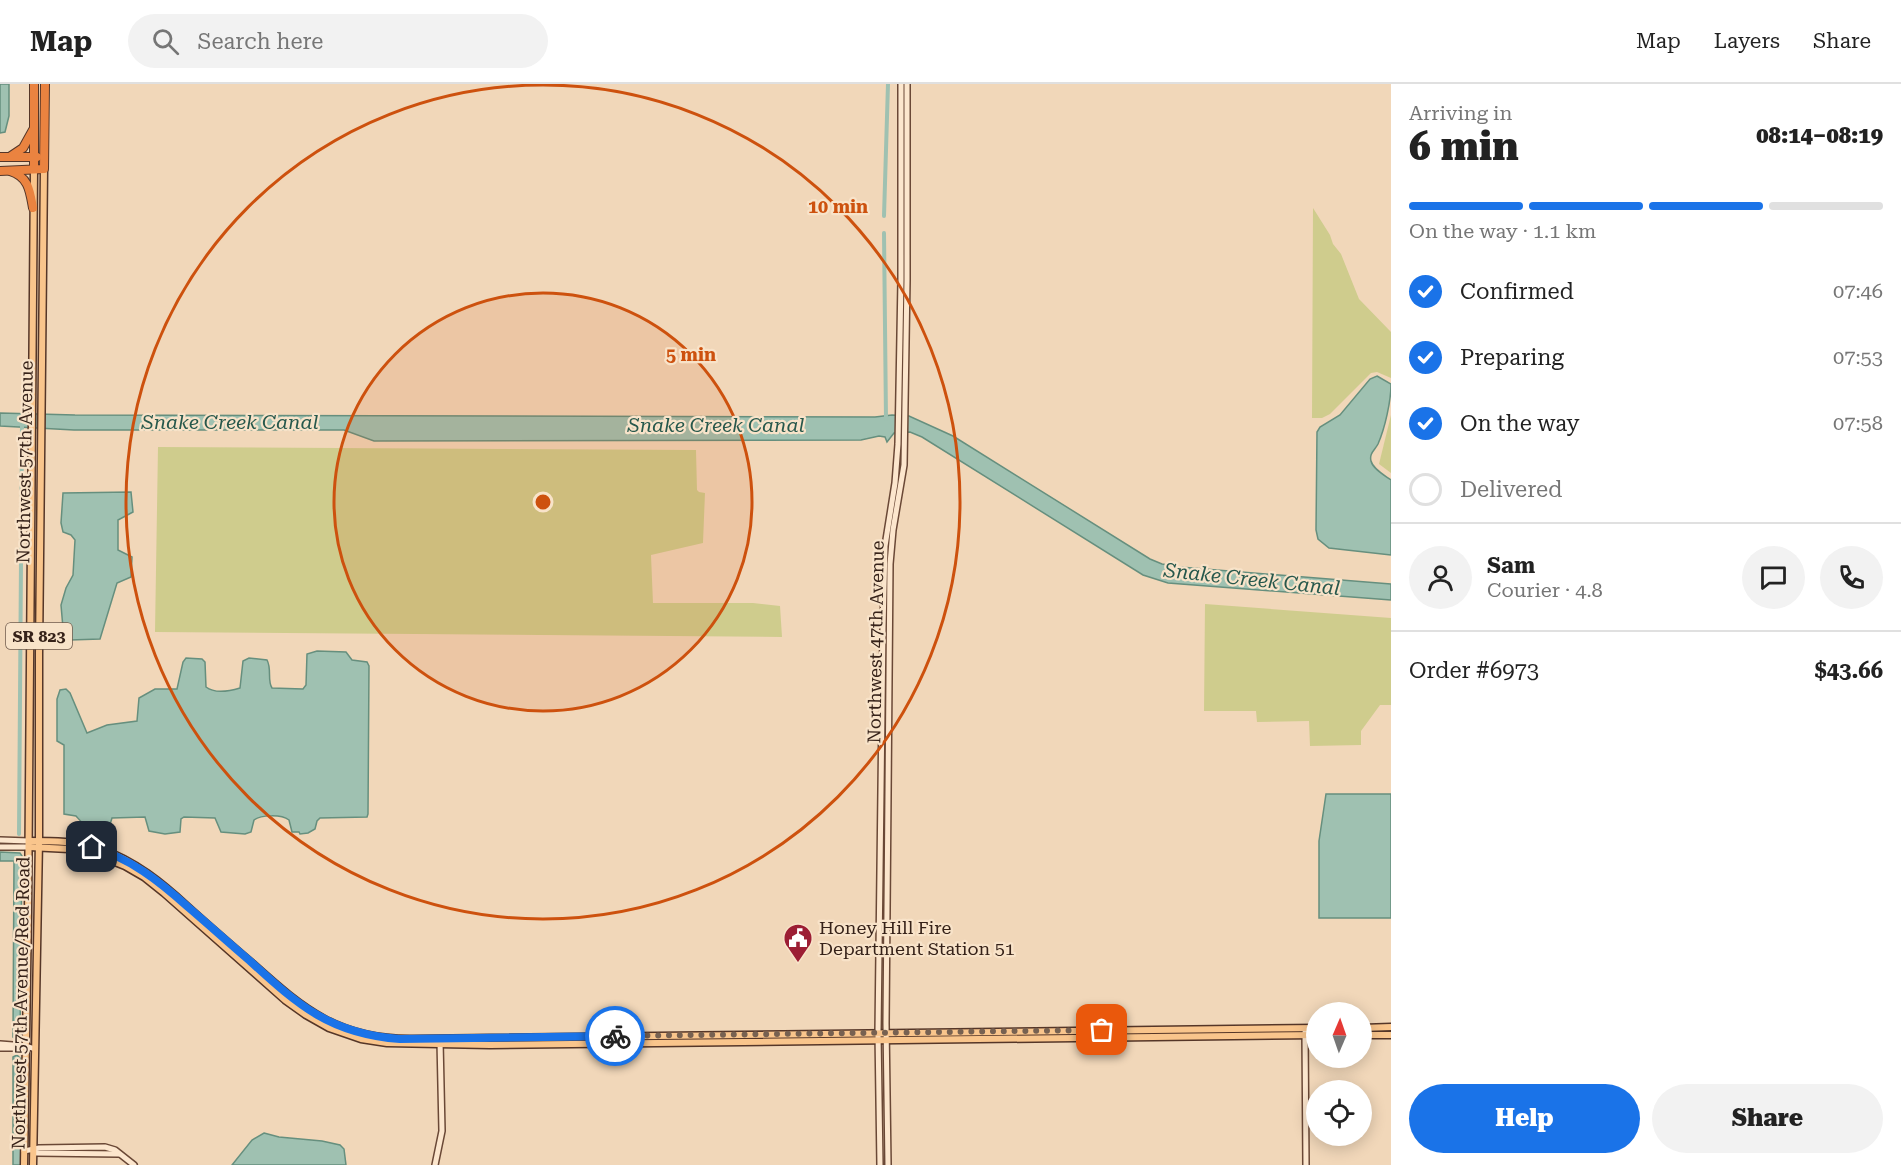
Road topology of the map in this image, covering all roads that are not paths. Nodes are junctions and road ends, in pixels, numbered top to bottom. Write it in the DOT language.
graph roads {
  1 [pos="34,84"];
  2 [pos="45,84"];
  3 [pos="901,84"];
  4 [pos="907,84"];
  5 [pos="34,128"];
  6 [pos="4,157"];
  7 [pos="34,157"];
  8 [pos="44,157"];
  9 [pos="34,169"];
  10 [pos="44,169"];
  11 [pos="4,171"];
  12 [pos="33,208"];
  13 [pos="902,412"];
  14 [pos="902,435"];
  15 [pos="882,776"];
  16 [pos="889,787"];
  17 [pos="889,827"];
  18 [pos="881,833"];
  19 [pos="0,840"];
  20 [pos="29,844"];
  21 [pos="39,844"];
  22 [pos="0,847"];
  23 [pos="880,921"];
  24 [pos="887,931"];
  25 [pos="1391,1027"];
  26 [pos="1372,1028"];
  27 [pos="1305,1032"];
  28 [pos="878,1033"];
  29 [pos="886,1033"];
  30 [pos="1372,1035"];
  31 [pos="1391,1035"];
  32 [pos="878,1041"];
  33 [pos="886,1041"];
  34 [pos="440,1042"];
  35 [pos="0,1046"];
  36 [pos="26,1047"];
  37 [pos="34,1049"];
  38 [pos="24,1151"];
  39 [pos="33,1151"];
  40 [pos="880,1163"];
  41 [pos="24,1165"];
  42 [pos="33,1165"];
  43 [pos="134,1165"];
  44 [pos="435,1165"];
  45 [pos="887,1165"];
  46 [pos="1306,1165"];
  1 -- 5 [label="highway, Northwest 57th Avenue / SR 823"];
  2 -- 8 [label="highway, Northwest 57th Avenue / SR 823"];
  3 -- 13 [label="main road, Northwest 47th Avenue"];
  4 -- 13 [label="main road, Northwest 47th Avenue"];
  5 -- 6 [label="highway"];
  5 -- 7 [label="highway, Northwest 57th Avenue / SR 823"];
  6 -- 7 [label="highway"];
  7 -- 8 [label="highway"];
  7 -- 9 [label="highway, Northwest 57th Avenue / SR 823"];
  8 -- 10 [label="highway, Northwest 57th Avenue / SR 823"];
  9 -- 10 [label="highway"];
  9 -- 11 [label="highway"];
  9 -- 12 [label="main road, Northwest 57th Avenue / SR 823"];
  10 -- 21 [label="main road, Northwest 57th Avenue / SR 823"];
  11 -- 12 [label="highway"];
  12 -- 20 [label="main road, Northwest 57th Avenue / SR 823"];
  13 -- 14 [label="main road, Northwest 47th Avenue"];
  14 -- 15 [label="main road, Northwest 47th Avenue"];
  14 -- 16 [label="main road, Northwest 47th Avenue"];
  15 -- 16 [label="main road"];
  15 -- 18 [label="main road, Northwest 47th Avenue"];
  16 -- 17 [label="main road, Northwest 47th Avenue"];
  17 -- 18 [label="main road"];
  17 -- 24 [label="main road, Northwest 47th Avenue"];
  18 -- 23 [label="main road, Northwest 47th Avenue"];
  19 -- 20 [label="main road"];
  20 -- 21 [label="main road"];
  20 -- 22 [label="main road"];
  20 -- 36 [label="main road, Northwest 57th Avenue/Red Road / SR 823"];
  21 -- 34 [label="main road"];
  21 -- 37 [label="main road, Northwest 57th Avenue/Red Road / SR 823"];
  23 -- 24 [label="main road"];
  23 -- 28 [label="main road, Northwest 47th Avenue"];
  24 -- 29 [label="main road, Northwest 47th Avenue"];
  25 -- 26 [label="main road"];
  27 -- 29 [label="main road"];
  27 -- 33 [label="main road"];
  27 -- 46 [label="main road"];
  28 -- 29 [label="main road"];
  28 -- 32 [label="main road, Northwest 47th Avenue"];
  28 -- 34 [label="main road"];
  29 -- 33 [label="main road, Northwest 47th Avenue"];
  30 -- 31 [label="main road"];
  32 -- 33 [label="main road"];
  32 -- 34 [label="main road"];
  32 -- 40 [label="main road, Northwest 47th Avenue"];
  33 -- 45 [label="main road, Northwest 47th Avenue"];
  34 -- 44 [label="main road"];
  35 -- 36 [label="main road"];
  36 -- 37 [label="main road"];
  36 -- 38 [label="main road, Northwest 57th Avenue/Red Road / SR 823"];
  37 -- 39 [label="main road, Northwest 57th Avenue/Red Road / SR 823"];
  38 -- 39 [label="main road"];
  38 -- 41 [label="main road, Northwest 57th Avenue/Red Road / SR 823"];
  39 -- 42 [label="main road, Northwest 57th Avenue/Red Road / SR 823"];
  39 -- 43 [label="main road"];
  40 -- 45 [label="main road"];
}
